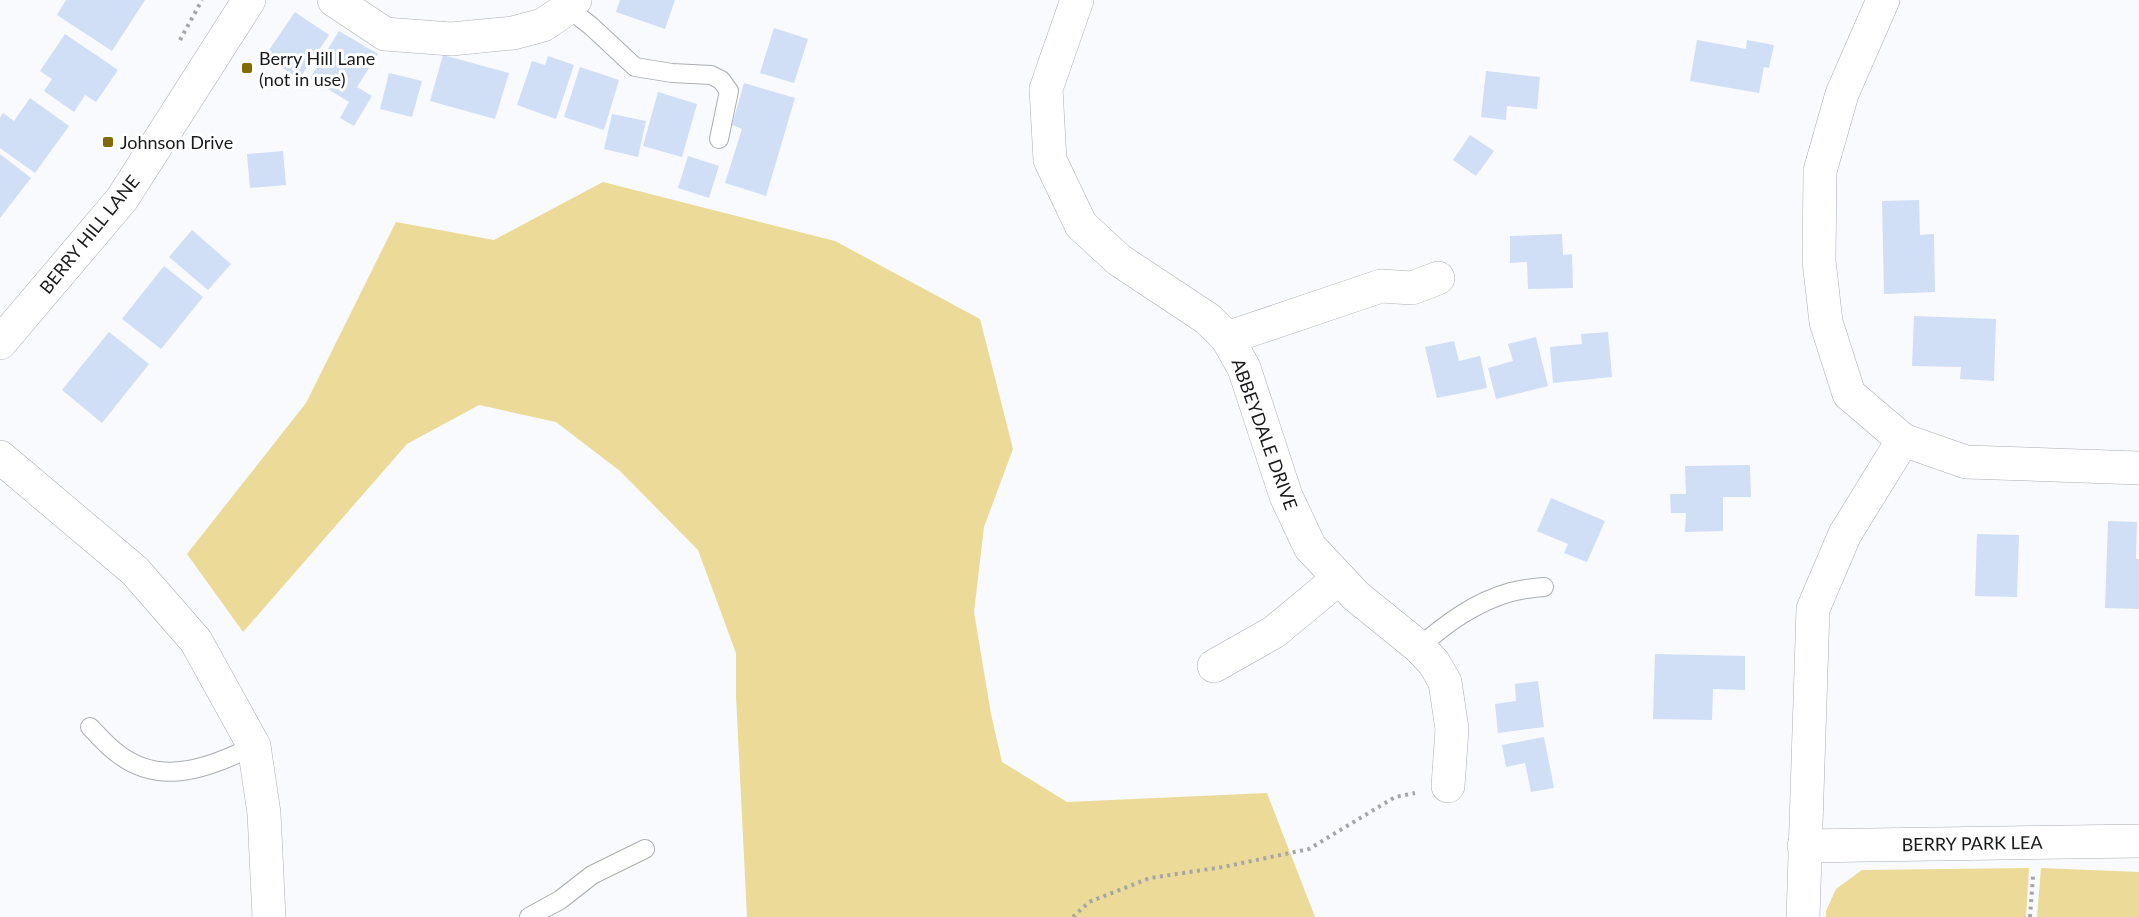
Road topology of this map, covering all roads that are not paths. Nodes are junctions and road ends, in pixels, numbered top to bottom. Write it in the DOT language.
graph roads {
  1 [pos="249,0"];
  2 [pos="334,0"];
  3 [pos="1077,0"];
  4 [pos="1883,0"];
  5 [pos="571,4"];
  6 [pos="719,139"];
  7 [pos="1438,278"];
  8 [pos="1227,338"];
  9 [pos="0,343"];
  10 [pos="1903,440"];
  11 [pos="0,458"];
  12 [pos="2139,468"];
  13 [pos="1338,579"];
  14 [pos="1544,586"];
  15 [pos="1419,647"];
  16 [pos="1214,666"];
  17 [pos="90,727"];
  18 [pos="254,746"];
  19 [pos="1448,786"];
  20 [pos="2139,841"];
  21 [pos="1804,846"];
  22 [pos="645,849"];
  23 [pos="268,917"];
  24 [pos="529,917"];
  25 [pos="1803,917"];
  1 -- 9 [label="street, BERRY HILL LANE"];
  2 -- 5 [label="street"];
  3 -- 8 [label="street, ABBEYDALE DRIVE"];
  4 -- 10 [label="street"];
  5 -- 6 [label="lane"];
  7 -- 8 [label="street"];
  8 -- 13 [label="street, ABBEYDALE DRIVE"];
  10 -- 12 [label="street"];
  10 -- 21 [label="street"];
  11 -- 18 [label="street"];
  13 -- 15 [label="street, ABBEYDALE DRIVE"];
  13 -- 16 [label="street"];
  14 -- 15 [label="lane"];
  15 -- 19 [label="street, ABBEYDALE DRIVE"];
  17 -- 18 [label="lane"];
  18 -- 23 [label="street"];
  20 -- 21 [label="street, BERRY PARK LEA"];
  21 -- 25 [label="street"];
  22 -- 24 [label="lane"];
}
